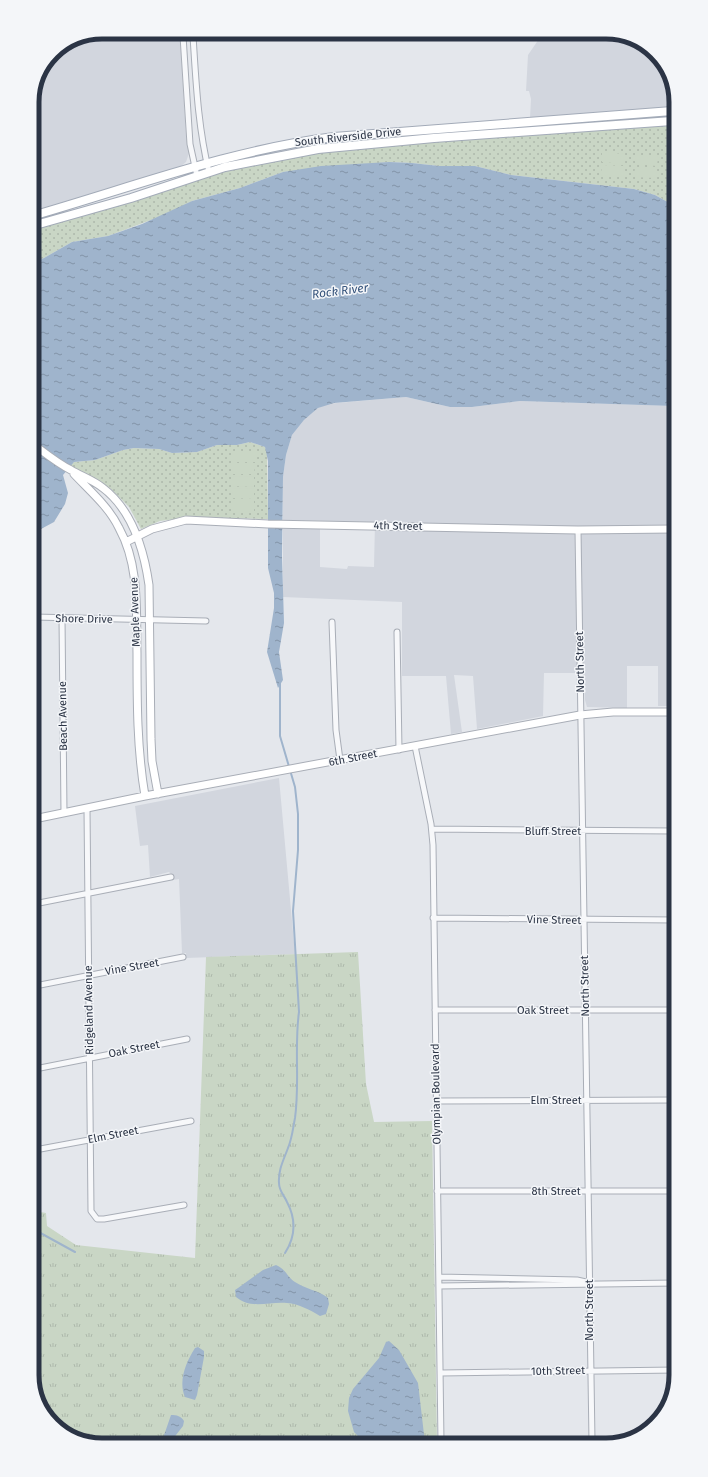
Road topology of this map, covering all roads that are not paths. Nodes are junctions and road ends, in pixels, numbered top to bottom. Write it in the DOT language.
graph roads {
  1 [pos="183,39"];
  2 [pos="194,39"];
  3 [pos="669,111"];
  4 [pos="669,121"];
  5 [pos="206,162"];
  6 [pos="195,166"];
  7 [pos="209,172"];
  8 [pos="197,176"];
  9 [pos="39,214"];
  10 [pos="39,224"];
  11 [pos="39,448"];
  12 [pos="70,470"];
  13 [pos="669,529"];
  14 [pos="578,530"];
  15 [pos="137,537"];
  16 [pos="126,542"];
  17 [pos="39,618"];
  18 [pos="62,618"];
  19 [pos="136,620"];
  20 [pos="149,620"];
  21 [pos="206,622"];
  22 [pos="332,622"];
  23 [pos="397,632"];
  24 [pos="669,712"];
  25 [pos="580,715"];
  26 [pos="415,746"];
  27 [pos="399,750"];
  28 [pos="340,760"];
  29 [pos="158,794"];
  30 [pos="145,796"];
  31 [pos="87,809"];
  32 [pos="64,813"];
  33 [pos="39,818"];
  34 [pos="432,829"];
  35 [pos="583,831"];
  36 [pos="669,831"];
  37 [pos="171,877"];
  38 [pos="88,893"];
  39 [pos="39,903"];
  40 [pos="433,918"];
  41 [pos="669,920"];
  42 [pos="584,921"];
  43 [pos="183,957"];
  44 [pos="89,975"];
  45 [pos="39,985"];
  46 [pos="435,1010"];
  47 [pos="585,1010"];
  48 [pos="669,1010"];
  49 [pos="187,1039"];
  50 [pos="90,1057"];
  51 [pos="39,1068"];
  52 [pos="586,1100"];
  53 [pos="669,1100"];
  54 [pos="437,1101"];
  55 [pos="191,1120"];
  56 [pos="90,1140"];
  57 [pos="39,1149"];
  58 [pos="437,1191"];
  59 [pos="588,1191"];
  60 [pos="669,1191"];
  61 [pos="184,1205"];
  62 [pos="439,1277"];
  63 [pos="589,1282"];
  64 [pos="669,1282"];
  65 [pos="439,1286"];
  66 [pos="669,1370"];
  67 [pos="590,1371"];
  68 [pos="441,1373"];
  69 [pos="442,1438"];
  70 [pos="592,1438"];
  1 -- 6 [label="street"];
  2 -- 5 [label="street"];
  3 -- 5 [label="main road, South Riverside Drive"];
  4 -- 7 [label="main road, South Riverside Drive"];
  5 -- 6 [label="main road, South Riverside Drive"];
  5 -- 7 [label="street"];
  6 -- 8 [label="street"];
  6 -- 9 [label="main road, South Riverside Drive"];
  7 -- 8 [label="main road, South Riverside Drive"];
  8 -- 10 [label="main road, South Riverside Drive"];
  11 -- 12 [label="street"];
  12 -- 15 [label="street, Maple Avenue"];
  12 -- 16 [label="street, Maple Avenue"];
  13 -- 14 [label="street, 4th Street"];
  14 -- 15 [label="street, 4th Street"];
  14 -- 25 [label="street, North Street"];
  15 -- 16 [label="street, 4th Street"];
  15 -- 20 [label="street, Maple Avenue"];
  16 -- 19 [label="street, Maple Avenue"];
  17 -- 18 [label="street, Shore Drive"];
  18 -- 19 [label="street, Shore Drive"];
  18 -- 32 [label="street, Beach Avenue"];
  19 -- 20 [label="street, Shore Drive"];
  19 -- 30 [label="street, Maple Avenue"];
  20 -- 21 [label="street, Shore Drive"];
  20 -- 29 [label="street, Maple Avenue"];
  22 -- 28 [label="street"];
  23 -- 27 [label="street"];
  24 -- 25 [label="street, 6th Street"];
  25 -- 26 [label="street, 6th Street"];
  25 -- 35 [label="street, North Street"];
  26 -- 27 [label="street, 6th Street"];
  26 -- 34 [label="street, Olympian Boulevard"];
  27 -- 28 [label="street, 6th Street"];
  28 -- 29 [label="street, 6th Street"];
  29 -- 30 [label="street, 6th Street"];
  30 -- 31 [label="street, 6th Street"];
  31 -- 32 [label="street, 6th Street"];
  31 -- 38 [label="street, Ridgeland Avenue"];
  32 -- 33 [label="street, 6th Street"];
  34 -- 35 [label="street, Bluff Street"];
  34 -- 40 [label="street, Olympian Boulevard"];
  35 -- 36 [label="street, Bluff Street"];
  35 -- 42 [label="street, North Street"];
  37 -- 38 [label="street"];
  38 -- 39 [label="street"];
  38 -- 44 [label="street, Ridgeland Avenue"];
  40 -- 42 [label="street, Vine Street"];
  40 -- 46 [label="street, Olympian Boulevard"];
  41 -- 42 [label="street, Vine Street"];
  42 -- 47 [label="street, North Street"];
  43 -- 44 [label="street, Vine Street"];
  44 -- 45 [label="street, Vine Street"];
  44 -- 50 [label="street, Ridgeland Avenue"];
  46 -- 47 [label="street, Oak Street"];
  46 -- 54 [label="street, Olympian Boulevard"];
  47 -- 48 [label="street, Oak Street"];
  47 -- 52 [label="street, North Street"];
  49 -- 50 [label="street, Oak Street"];
  50 -- 51 [label="street, Oak Street"];
  50 -- 56 [label="street, Ridgeland Avenue"];
  52 -- 53 [label="street, Elm Street"];
  52 -- 54 [label="street, Elm Street"];
  52 -- 59 [label="street, North Street"];
  54 -- 58 [label="street, Olympian Boulevard"];
  55 -- 56 [label="street, Elm Street"];
  56 -- 57 [label="street, Elm Street"];
  56 -- 61 [label="street, Ridgeland Avenue"];
  58 -- 59 [label="street, 8th Street"];
  58 -- 62 [label="street, Olympian Boulevard"];
  59 -- 60 [label="street, 8th Street"];
  59 -- 63 [label="street, North Street"];
  62 -- 63 [label="street"];
  62 -- 65 [label="street, Olympian Boulevard"];
  63 -- 64 [label="street"];
  63 -- 65 [label="street"];
  63 -- 67 [label="street, North Street"];
  65 -- 68 [label="street, Olympian Boulevard"];
  66 -- 67 [label="street, 10th Street"];
  67 -- 68 [label="street, 10th Street"];
  67 -- 70 [label="street, North Street"];
  68 -- 69 [label="street, Olympian Boulevard"];
}
